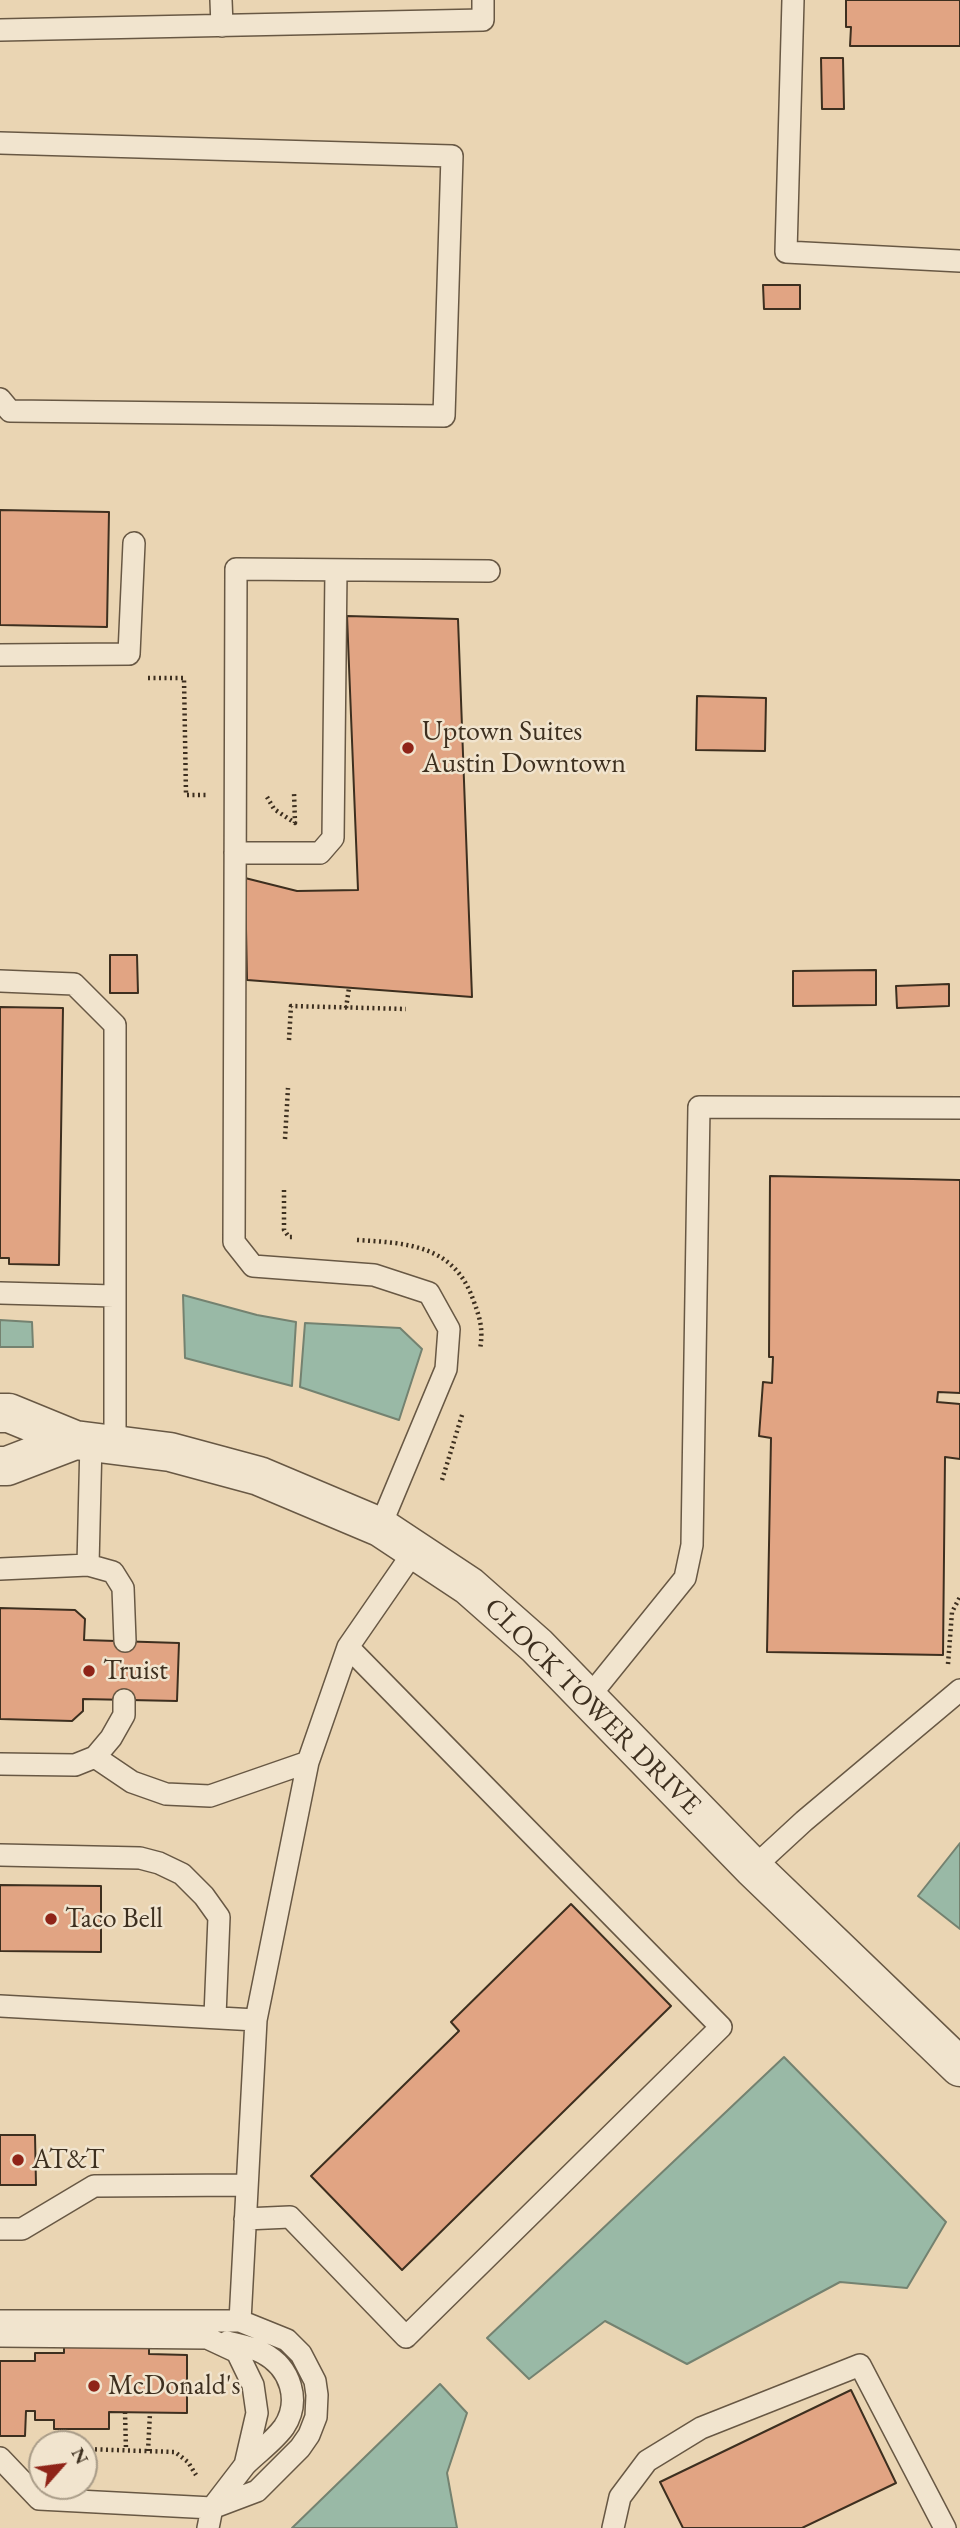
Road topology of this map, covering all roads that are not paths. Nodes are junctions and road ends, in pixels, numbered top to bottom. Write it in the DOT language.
graph roads {
  1 [pos="221,0"];
  2 [pos="483,0"];
  3 [pos="793,0"];
  4 [pos="222,26"];
  5 [pos="0,30"];
  6 [pos="0,143"];
  7 [pos="960,261"];
  8 [pos="0,399"];
  9 [pos="134,543"];
  10 [pos="336,570"];
  11 [pos="489,571"];
  12 [pos="0,655"];
  13 [pos="235,853"];
  14 [pos="0,981"];
  15 [pos="960,1108"];
  16 [pos="0,1293"];
  17 [pos="114,1296"];
  18 [pos="0,1413"];
  19 [pos="94,1442"];
  20 [pos="0,1466"];
  21 [pos="380,1527"];
  22 [pos="415,1550"];
  23 [pos="88,1565"];
  24 [pos="0,1569"];
  25 [pos="125,1642"];
  26 [pos="348,1647"];
  27 [pos="953,1696"];
  28 [pos="588,1698"];
  29 [pos="124,1700"];
  30 [pos="95,1757"];
  31 [pos="308,1762"];
  32 [pos="0,1764"];
  33 [pos="0,1855"];
  34 [pos="753,1868"];
  35 [pos="0,2006"];
  36 [pos="215,2016"];
  37 [pos="256,2020"];
  38 [pos="960,2067"];
  39 [pos="245,2185"];
  40 [pos="245,2219"];
  41 [pos="0,2229"];
  42 [pos="0,2320"];
  43 [pos="240,2321"];
  44 [pos="0,2336"];
  45 [pos="208,2338"];
  46 [pos="0,2458"];
  47 [pos="244,2465"];
  48 [pos="210,2518"];
  49 [pos="613,2528"];
  50 [pos="945,2528"];
  1 -- 4 [label="lane"];
  2 -- 4 [label="lane"];
  3 -- 7 [label="lane"];
  4 -- 5 [label="lane"];
  6 -- 8 [label="lane"];
  9 -- 12 [label="lane"];
  10 -- 11 [label="lane"];
  10 -- 13 [label="lane"];
  10 -- 13 [label="lane"];
  13 -- 21 [label="lane"];
  14 -- 17 [label="lane"];
  15 -- 28 [label="lane"];
  16 -- 17 [label="lane"];
  17 -- 19 [label="lane"];
  18 -- 19 [label="street, CLOCK TOWER DRIVE"];
  19 -- 20 [label="street, CLOCK TOWER DRIVE"];
  19 -- 21 [label="street, CLOCK TOWER DRIVE"];
  19 -- 23 [label="lane"];
  21 -- 22 [label="street, CLOCK TOWER DRIVE"];
  22 -- 26 [label="lane"];
  22 -- 28 [label="street, CLOCK TOWER DRIVE"];
  23 -- 24 [label="lane"];
  23 -- 25 [label="lane"];
  26 -- 31 [label="lane"];
  26 -- 40 [label="lane"];
  27 -- 34 [label="lane"];
  28 -- 34 [label="street, CLOCK TOWER DRIVE"];
  29 -- 30 [label="lane"];
  30 -- 31 [label="lane"];
  30 -- 32 [label="lane"];
  31 -- 37 [label="lane"];
  33 -- 36 [label="lane"];
  34 -- 38 [label="street, CLOCK TOWER DRIVE"];
  35 -- 36 [label="lane"];
  36 -- 37 [label="lane"];
  37 -- 39 [label="lane"];
  39 -- 40 [label="lane"];
  39 -- 41 [label="lane"];
  40 -- 43 [label="lane"];
  42 -- 43 [label="lane"];
  43 -- 48 [label="lane"];
  44 -- 45 [label="lane"];
  45 -- 47 [label="lane"];
  45 -- 47 [label="lane"];
  46 -- 48 [label="lane"];
  47 -- 48 [label="lane"];
  49 -- 50 [label="lane"];
}
